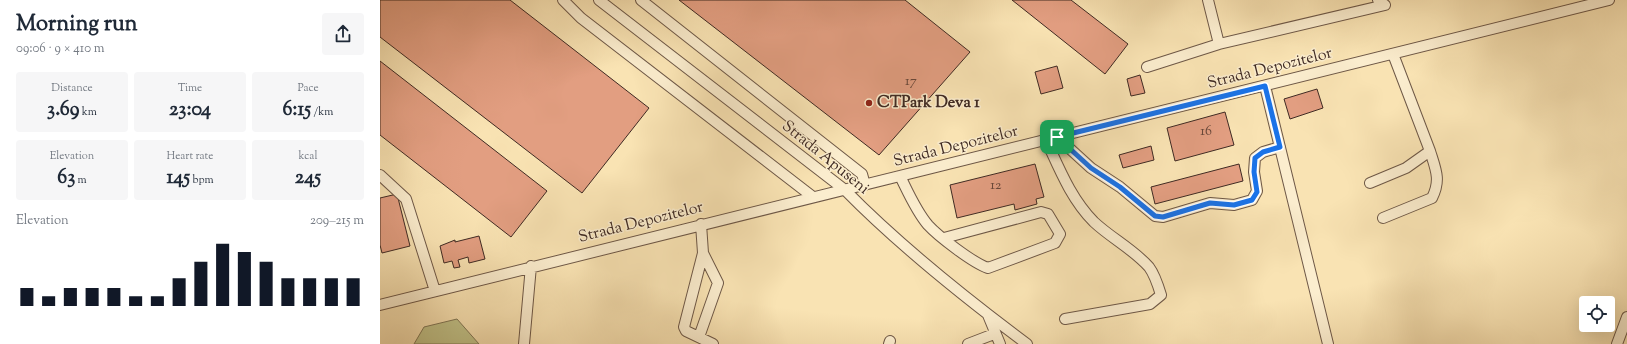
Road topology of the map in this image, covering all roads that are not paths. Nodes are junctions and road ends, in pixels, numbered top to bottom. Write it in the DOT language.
graph roads {
  1 [pos="563,0"];
  2 [pos="598,0"];
  3 [pos="641,0"];
  4 [pos="1208,0"];
  5 [pos="1378,0"];
  6 [pos="1609,0"];
  7 [pos="1219,44"];
  8 [pos="1393,54"];
  9 [pos="1147,67"];
  10 [pos="1265,86"];
  11 [pos="1057,137"];
  12 [pos="1046,140"];
  13 [pos="1280,147"];
  14 [pos="1430,151"];
  15 [pos="380,175"];
  16 [pos="900,176"];
  17 [pos="1370,183"];
  18 [pos="865,185"];
  19 [pos="845,190"];
  20 [pos="813,197"];
  21 [pos="1383,218"];
  22 [pos="701,224"];
  23 [pos="944,238"];
  24 [pos="703,253"];
  25 [pos="531,266"];
  26 [pos="435,291"];
  27 [pos="380,305"];
  28 [pos="988,315"];
  29 [pos="1627,317"];
  30 [pos="1065,320"];
  31 [pos="994,334"];
  32 [pos="699,336"];
  33 [pos="524,344"];
  34 [pos="713,344"];
  35 [pos="968,344"];
  36 [pos="1000,344"];
  37 [pos="1027,344"];
  38 [pos="1328,344"];
  39 [pos="1617,344"];
  1 -- 20 [label="street"];
  2 -- 19 [label="street, Strada Apuseni"];
  3 -- 18 [label="street"];
  4 -- 7 [label="street"];
  5 -- 7 [label="street"];
  6 -- 8 [label="street, Strada Depozitelor"];
  7 -- 9 [label="street"];
  8 -- 10 [label="street, Strada Depozitelor"];
  8 -- 14 [label="street"];
  10 -- 11 [label="street, Strada Depozitelor"];
  10 -- 13 [label="street"];
  11 -- 12 [label="street, Strada Depozitelor"];
  11 -- 13 [label="street"];
  12 -- 16 [label="street, Strada Depozitelor"];
  12 -- 30 [label="street"];
  13 -- 38 [label="street"];
  14 -- 17 [label="street"];
  14 -- 21 [label="street"];
  15 -- 26 [label="street"];
  16 -- 18 [label="street, Strada Depozitelor"];
  16 -- 23 [label="street"];
  18 -- 19 [label="street, Strada Depozitelor"];
  19 -- 20 [label="street, Strada Depozitelor"];
  19 -- 28 [label="street, Strada Apuseni"];
  20 -- 22 [label="street, Strada Depozitelor"];
  22 -- 24 [label="street"];
  22 -- 25 [label="street, Strada Depozitelor"];
  23 -- 23 [label="street"];
  24 -- 32 [label="street"];
  24 -- 32 [label="street"];
  25 -- 26 [label="street, Strada Depozitelor"];
  25 -- 33 [label="street"];
  26 -- 27 [label="street, Strada Depozitelor"];
  28 -- 31 [label="street"];
  28 -- 37 [label="street, Strada Apuseni"];
  29 -- 39 [label="street"];
  31 -- 35 [label="street"];
  31 -- 36 [label="street"];
  32 -- 34 [label="street"];
}
